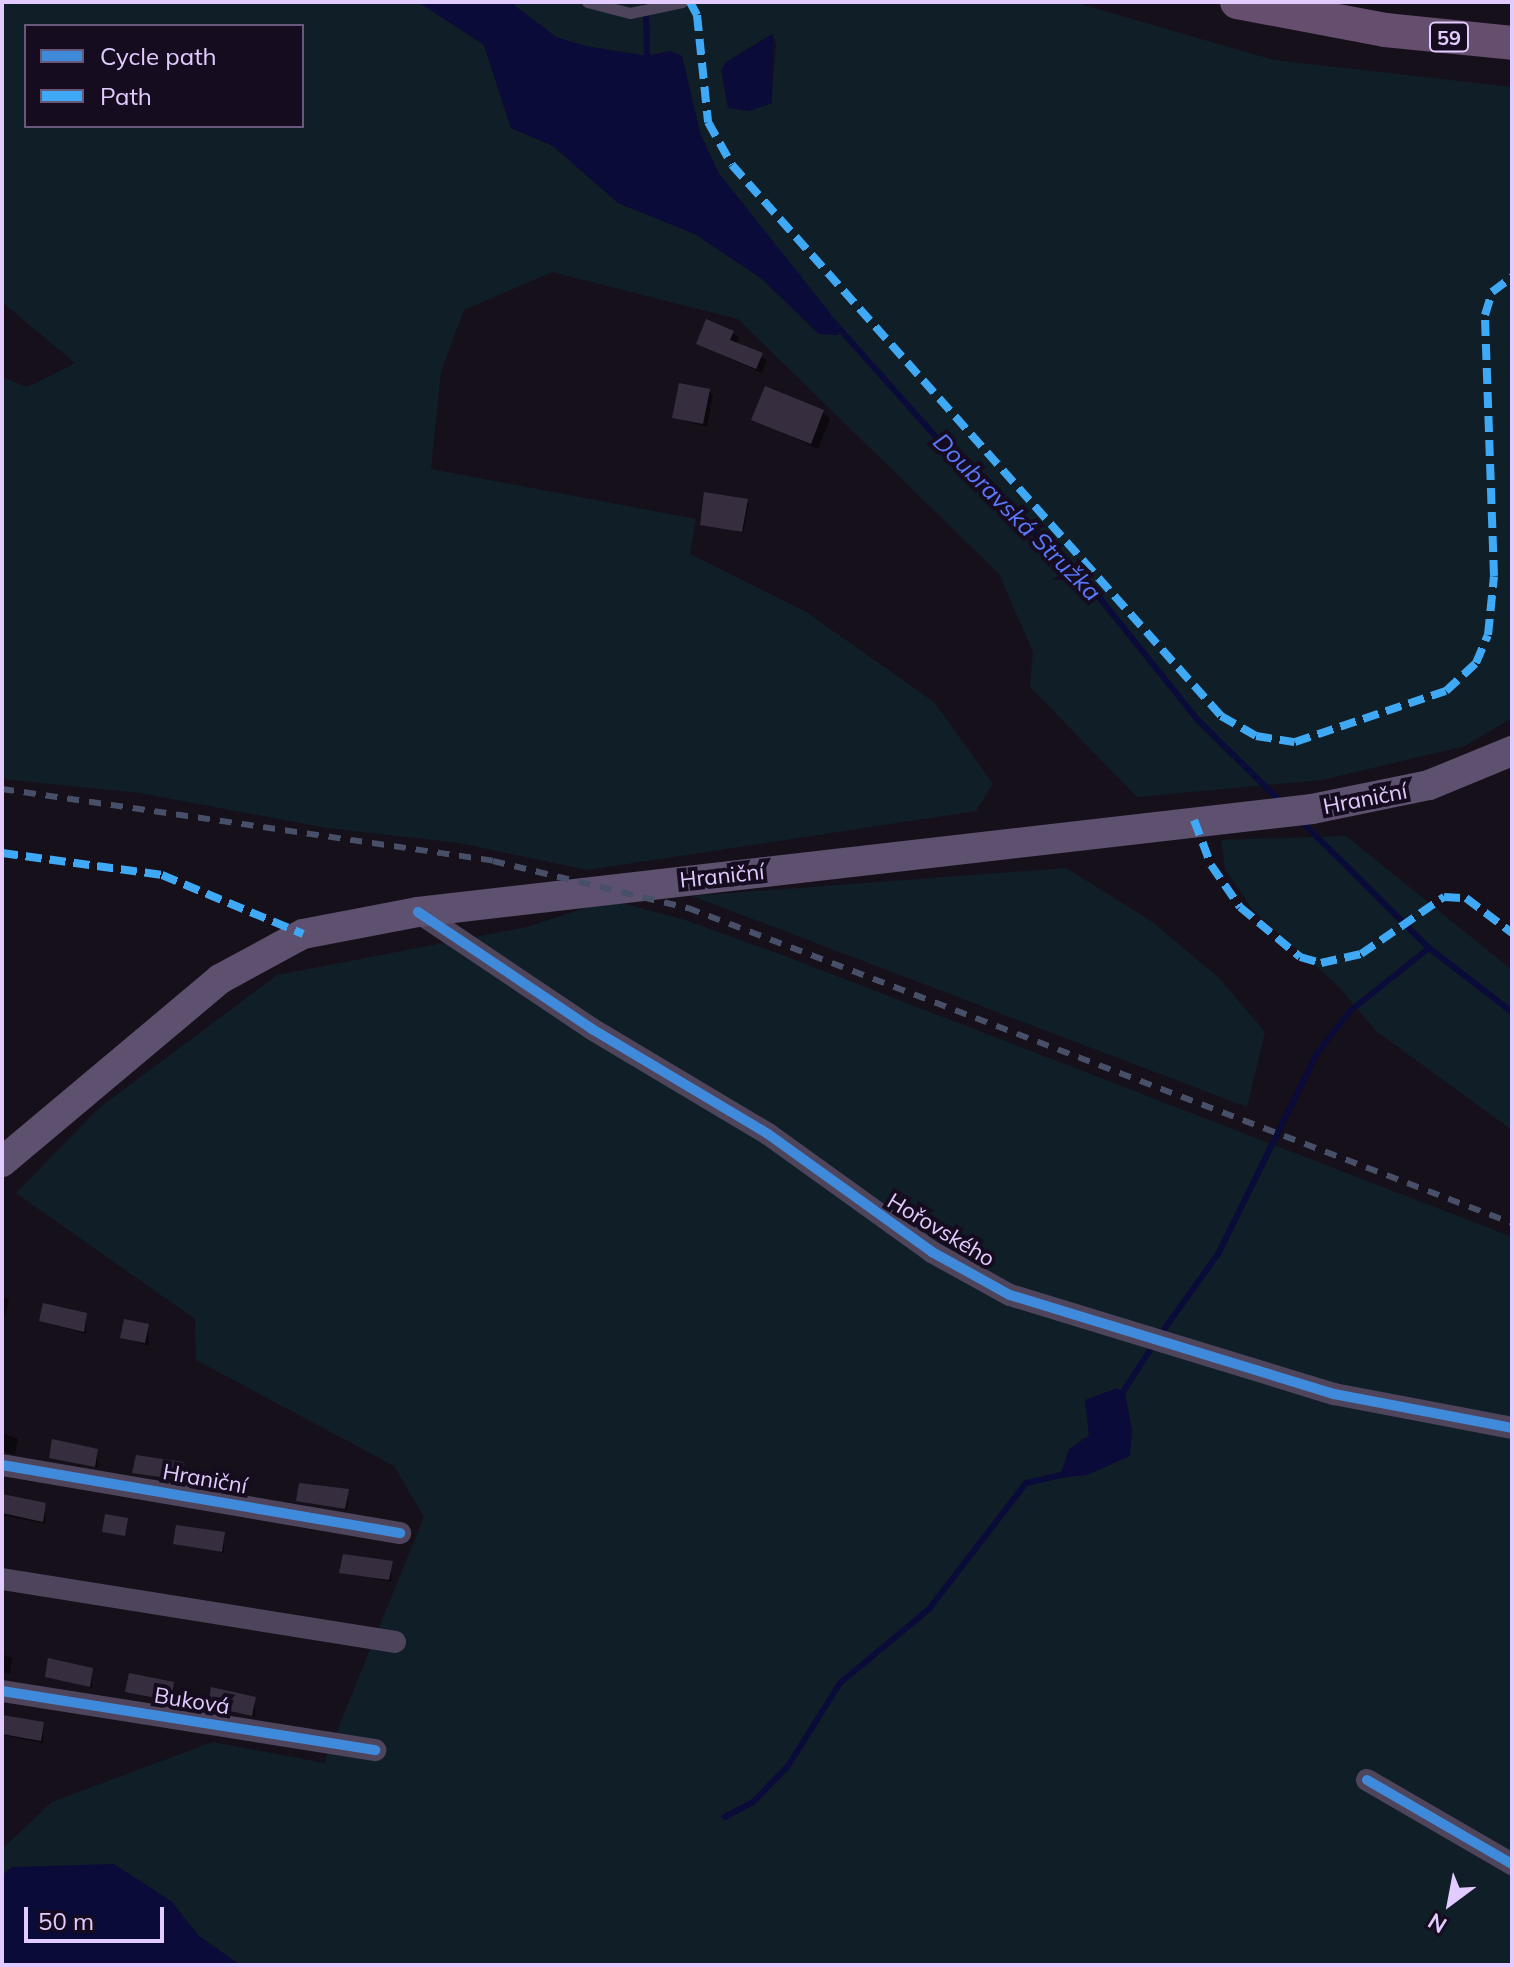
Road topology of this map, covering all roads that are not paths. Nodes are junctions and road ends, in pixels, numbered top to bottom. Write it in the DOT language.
graph roads {
  1 [pos="587,2"];
  2 [pos="682,2"];
  3 [pos="1237,2"];
  4 [pos="1512,43"];
  5 [pos="1512,751"];
  6 [pos="418,912"];
  7 [pos="2,1162"];
  8 [pos="1512,1428"];
  9 [pos="2,1465"];
  10 [pos="400,1533"];
  11 [pos="2,1579"];
  12 [pos="395,1642"];
  13 [pos="2,1691"];
  14 [pos="375,1750"];
  15 [pos="1367,1780"];
  16 [pos="1512,1864"];
  1 -- 2 [label="lane"];
  3 -- 4 [label="main road, 59"];
  5 -- 6 [label="main road, Hraniční"];
  6 -- 7 [label="main road, Hraniční"];
  6 -- 8 [label="street, Hořovského"];
  9 -- 10 [label="street, Hraniční"];
  11 -- 12 [label="street"];
  13 -- 14 [label="street, Buková"];
  15 -- 16 [label="street"];
}
